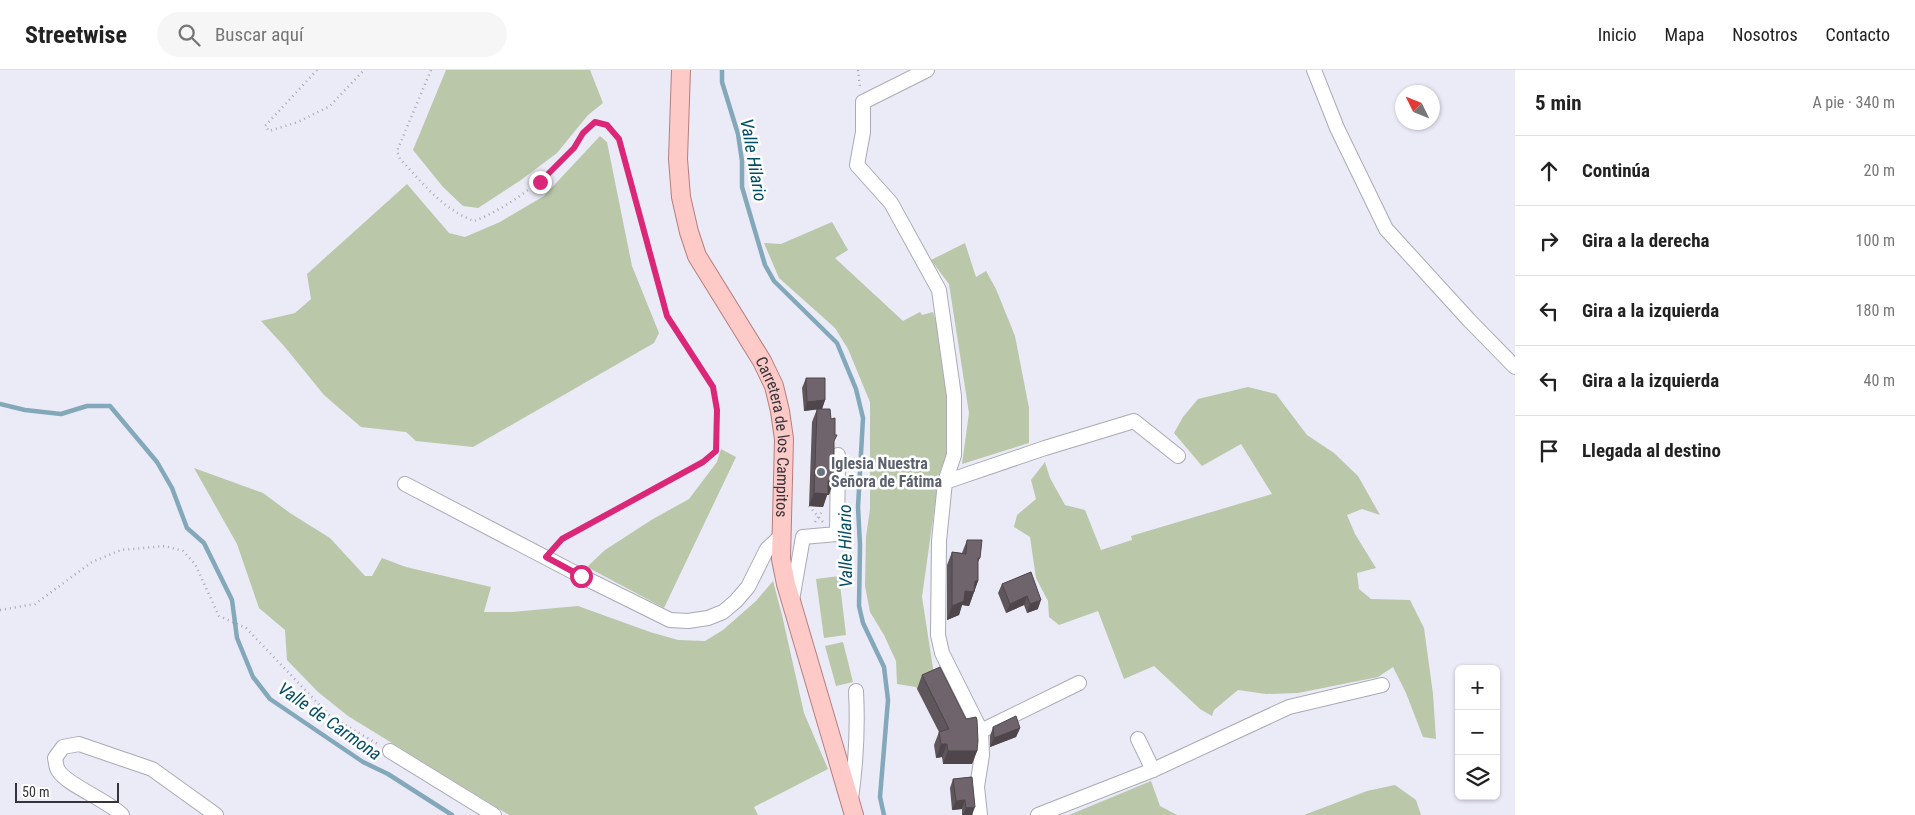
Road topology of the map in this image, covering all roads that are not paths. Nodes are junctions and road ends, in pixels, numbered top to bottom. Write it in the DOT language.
graph roads {
  1 [pos="681,70"];
  2 [pos="927,70"];
  3 [pos="1314,70"];
  4 [pos="1515,367"];
  5 [pos="838,455"];
  6 [pos="1178,456"];
  7 [pos="945,482"];
  8 [pos="405,484"];
  9 [pos="783,534"];
  10 [pos="791,604"];
  11 [pos="1079,683"];
  12 [pos="1382,685"];
  13 [pos="856,691"];
  14 [pos="980,731"];
  15 [pos="1138,739"];
  16 [pos="390,751"];
  17 [pos="1153,770"];
  18 [pos="852,810"];
  19 [pos="122,815"];
  20 [pos="216,815"];
  21 [pos="494,815"];
  22 [pos="980,815"];
  23 [pos="1038,815"];
  1 -- 9 [label="main road, Carretera de los Campitos"];
  2 -- 7 [label="street"];
  3 -- 4 [label="street"];
  5 -- 10 [label="street"];
  6 -- 7 [label="street"];
  7 -- 14 [label="street"];
  8 -- 9 [label="street"];
  9 -- 10 [label="main road, Carretera de los Campitos"];
  10 -- 18 [label="main road, Carretera de los Campitos"];
  11 -- 14 [label="street"];
  12 -- 17 [label="street"];
  13 -- 18 [label="street"];
  14 -- 22 [label="street"];
  15 -- 17 [label="street"];
  16 -- 21 [label="street"];
  17 -- 23 [label="street"];
  19 -- 20 [label="street"];
}
